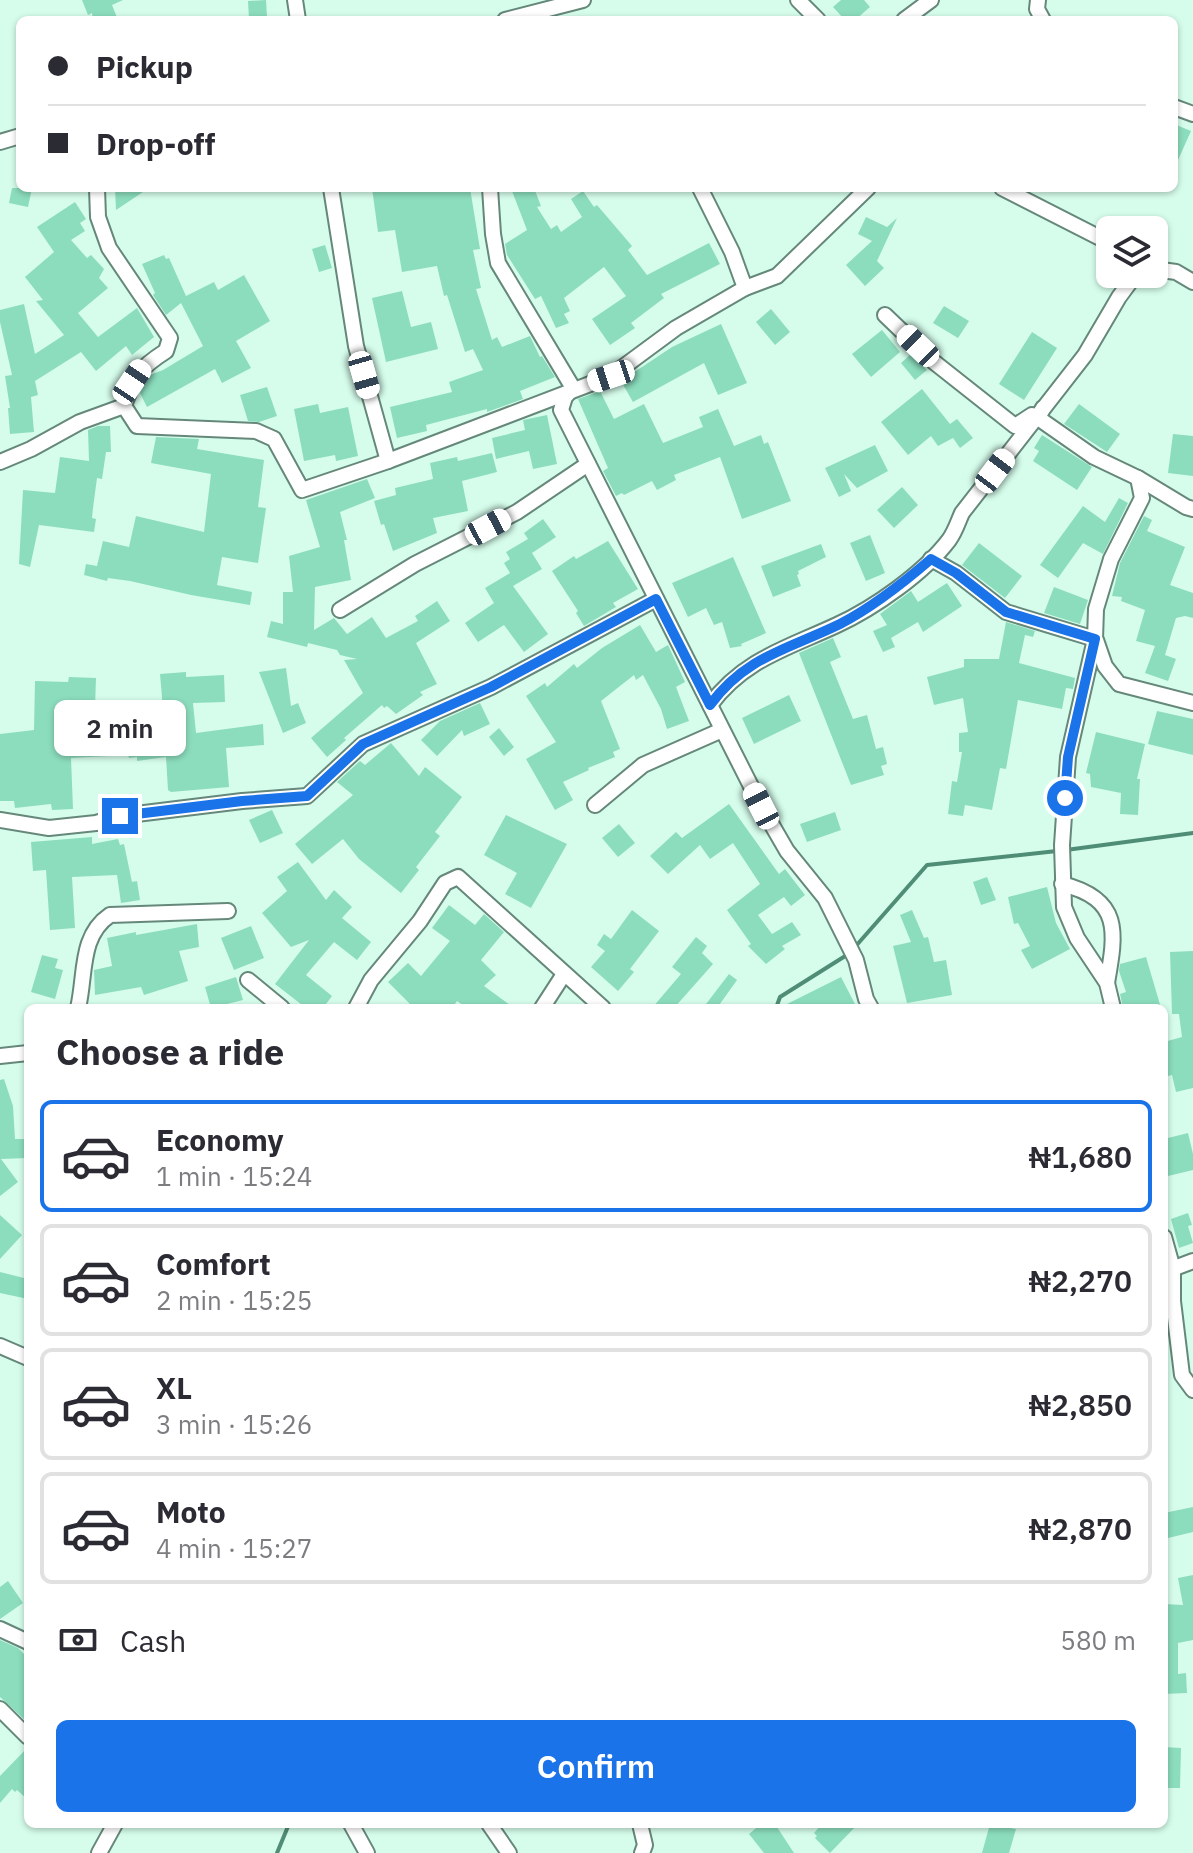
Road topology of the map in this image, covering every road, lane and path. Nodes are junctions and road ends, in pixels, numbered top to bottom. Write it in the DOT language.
graph roads {
  1 [pos="583,0"];
  2 [pos="798,0"];
  3 [pos="931,0"];
  4 [pos="521,16"];
  5 [pos="814,16"];
  6 [pos="909,16"];
  7 [pos="97,192"];
  8 [pos="332,192"];
  9 [pos="490,192"];
  10 [pos="702,192"];
  11 [pos="864,192"];
  12 [pos="1010,192"];
  13 [pos="1096,236"];
  14 [pos="1168,271"];
  15 [pos="1193,282"];
  16 [pos="745,288"];
  17 [pos="1126,288"];
  18 [pos="885,315"];
  19 [pos="573,388"];
  20 [pos="124,406"];
  21 [pos="1043,408"];
  22 [pos="388,461"];
  23 [pos="0,462"];
  24 [pos="588,464"];
  25 [pos="1138,478"];
  26 [pos="1193,509"];
  27 [pos="931,559"];
  28 [pos="656,599"];
  29 [pos="340,610"];
  30 [pos="1095,639"];
  31 [pos="1193,703"];
  32 [pos="710,705"];
  33 [pos="722,730"];
  34 [pos="595,805"];
  35 [pos="0,820"];
  36 [pos="1062,884"];
  37 [pos="228,911"];
  38 [pos="564,974"];
  39 [pos="248,980"];
  40 [pos="1107,983"];
  41 [pos="79,1004"];
  42 [pos="277,1004"];
  43 [pos="358,1004"];
  44 [pos="545,1004"];
  45 [pos="598,1004"];
  46 [pos="869,1004"];
  47 [pos="1112,1004"];
  48 [pos="24,1054"];
  49 [pos="0,1056"];
  50 [pos="1193,1261"];
  51 [pos="1169,1271"];
  52 [pos="0,1346"];
  53 [pos="24,1356"];
  54 [pos="1193,1390"];
  55 [pos="0,1629"];
  56 [pos="24,1640"];
  57 [pos="0,1709"];
  58 [pos="24,1733"];
  59 [pos="113,1828"];
  60 [pos="353,1828"];
  61 [pos="492,1828"];
  62 [pos="641,1828"];
  63 [pos="99,1853"];
  64 [pos="367,1853"];
  65 [pos="509,1853"];
  66 [pos="642,1853"];
  1 -- 4 [label="street"];
  2 -- 5 [label="street"];
  3 -- 6 [label="street"];
  7 -- 20 [label="street"];
  8 -- 22 [label="street"];
  9 -- 19 [label="street"];
  10 -- 16 [label="street"];
  11 -- 16 [label="street"];
  12 -- 13 [label="street"];
  14 -- 15 [label="street"];
  16 -- 19 [label="street"];
  17 -- 21 [label="street"];
  18 -- 21 [label="street"];
  19 -- 22 [label="street"];
  19 -- 24 [label="street"];
  20 -- 22 [label="street"];
  20 -- 23 [label="street"];
  21 -- 25 [label="street"];
  21 -- 27 [label="street"];
  24 -- 28 [label="street"];
  24 -- 29 [label="street"];
  25 -- 26 [label="street"];
  25 -- 30 [label="street"];
  27 -- 30 [label="street"];
  27 -- 32 [label="street"];
  28 -- 32 [label="street"];
  28 -- 35 [label="street"];
  30 -- 31 [label="street"];
  30 -- 36 [label="street"];
  32 -- 33 [label="street"];
  33 -- 34 [label="street"];
  33 -- 46 [label="street"];
  36 -- 40 [label="street"];
  36 -- 40 [label="street"];
  37 -- 41 [label="street"];
  38 -- 43 [label="street"];
  38 -- 44 [label="street"];
  38 -- 45 [label="street"];
  39 -- 42 [label="street"];
  40 -- 47 [label="street"];
  48 -- 49 [label="street"];
  50 -- 51 [label="street"];
  51 -- 54 [label="street"];
  52 -- 53 [label="street"];
  55 -- 56 [label="street"];
  57 -- 58 [label="street"];
  59 -- 63 [label="street"];
  60 -- 64 [label="street"];
  61 -- 65 [label="street"];
  62 -- 66 [label="street"];
}
